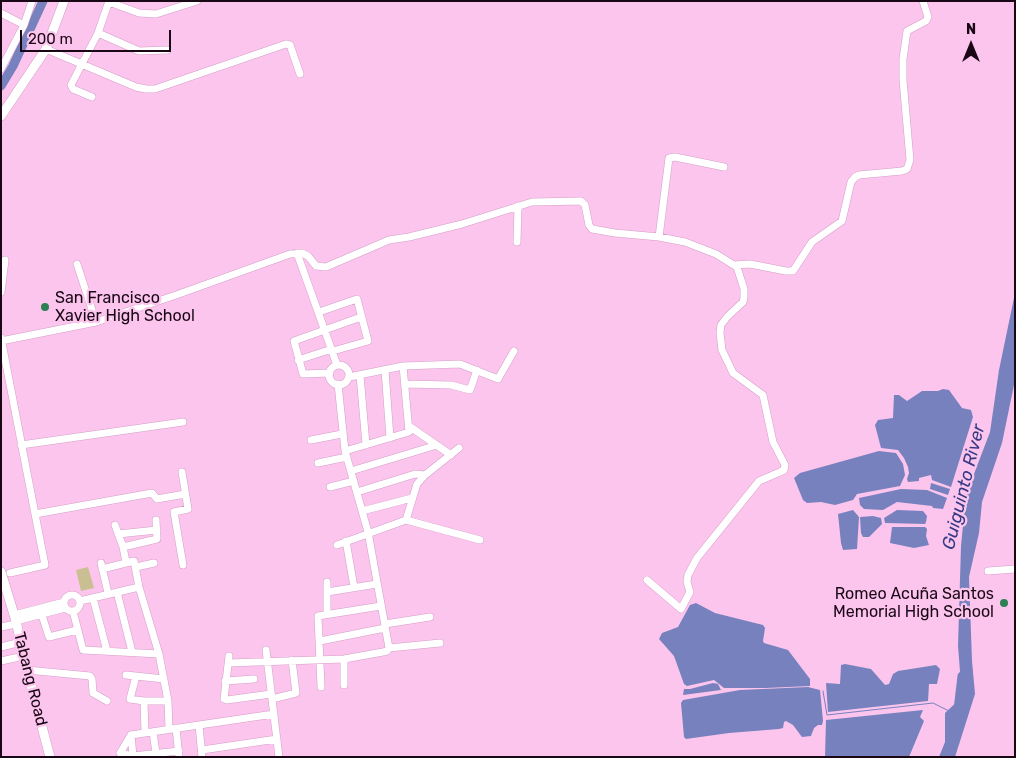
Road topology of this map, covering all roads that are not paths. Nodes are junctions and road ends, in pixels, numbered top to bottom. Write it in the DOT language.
graph roads {
  1 [pos="32,1"];
  2 [pos="64,1"];
  3 [pos="109,1"];
  4 [pos="197,1"];
  5 [pos="923,1"];
  6 [pos="1,13"];
  7 [pos="24,25"];
  8 [pos="98,33"];
  9 [pos="46,49"];
  10 [pos="167,50"];
  11 [pos="83,65"];
  12 [pos="1,69"];
  13 [pos="300,74"];
  14 [pos="92,97"];
  15 [pos="1,116"];
  16 [pos="724,167"];
  17 [pos="518,206"];
  18 [pos="659,236"];
  19 [pos="517,242"];
  20 [pos="297,253"];
  21 [pos="5,260"];
  22 [pos="77,264"];
  23 [pos="734,265"];
  24 [pos="1,292"];
  25 [pos="319,312"];
  26 [pos="361,317"];
  27 [pos="96,322"];
  28 [pos="325,330"];
  29 [pos="1,340"];
  30 [pos="332,350"];
  31 [pos="514,351"];
  32 [pos="298,360"];
  33 [pos="338,365"];
  34 [pos="403,366"];
  35 [pos="385,370"];
  36 [pos="477,370"];
  37 [pos="330,374"];
  38 [pos="360,375"];
  39 [pos="349,377"];
  40 [pos="338,384"];
  41 [pos="405,384"];
  42 [pos="183,422"];
  43 [pos="409,426"];
  44 [pos="342,434"];
  45 [pos="390,438"];
  46 [pos="311,440"];
  47 [pos="22,445"];
  48 [pos="366,445"];
  49 [pos="437,445"];
  50 [pos="459,448"];
  51 [pos="346,454"];
  52 [pos="451,455"];
  53 [pos="318,463"];
  54 [pos="351,471"];
  55 [pos="182,472"];
  56 [pos="425,474"];
  57 [pos="354,482"];
  58 [pos="330,487"];
  59 [pos="357,492"];
  60 [pos="185,494"];
  61 [pos="412,498"];
  62 [pos="362,511"];
  63 [pos="35,514"];
  64 [pos="156,520"];
  65 [pos="406,520"];
  66 [pos="115,525"];
  67 [pos="157,530"];
  68 [pos="368,532"];
  69 [pos="118,534"];
  70 [pos="480,540"];
  71 [pos="346,541"];
  72 [pos="337,545"];
  73 [pos="123,546"];
  74 [pos="126,562"];
  75 [pos="154,563"];
  76 [pos="183,565"];
  77 [pos="136,568"];
  78 [pos="1015,569"];
  79 [pos="988,571"];
  80 [pos="5,572"];
  81 [pos="647,580"];
  82 [pos="328,582"];
  83 [pos="378,584"];
  84 [pos="139,587"];
  85 [pos="354,587"];
  86 [pos="116,592"];
  87 [pos="328,592"];
  88 [pos="108,593"];
  89 [pos="93,598"];
  90 [pos="80,601"];
  91 [pos="64,605"];
  92 [pos="382,606"];
  93 [pos="73,611"];
  94 [pos="41,612"];
  95 [pos="327,614"];
  96 [pos="430,617"];
  97 [pos="15,620"];
  98 [pos="385,626"];
  99 [pos="1,627"];
  100 [pos="78,630"];
  101 [pos="320,641"];
  102 [pos="21,642"];
  103 [pos="440,643"];
  104 [pos="1,647"];
  105 [pos="389,648"];
  106 [pos="266,650"];
  107 [pos="107,651"];
  108 [pos="132,652"];
  109 [pos="158,654"];
  110 [pos="24,656"];
  111 [pos="320,659"];
  112 [pos="344,659"];
  113 [pos="292,660"];
  114 [pos="267,661"];
  115 [pos="1,662"];
  116 [pos="27,670"];
  117 [pos="126,675"];
  118 [pos="136,676"];
  119 [pos="254,678"];
  120 [pos="164,679"];
  121 [pos="225,681"];
  122 [pos="344,685"];
  123 [pos="320,687"];
  124 [pos="272,697"];
  125 [pos="107,701"];
  126 [pos="144,701"];
  127 [pos="168,702"];
  128 [pos="274,714"];
  129 [pos="198,725"];
  130 [pos="173,729"];
  131 [pos="153,732"];
  132 [pos="145,733"];
  133 [pos="130,735"];
  134 [pos="277,739"];
  135 [pos="156,753"];
  136 [pos="202,753"];
  137 [pos="179,754"];
  138 [pos="133,756"];
  139 [pos="50,757"];
  140 [pos="279,757"];
  1 -- 7 [label="street"];
  2 -- 9 [label="main road"];
  3 -- 4 [label="street"];
  3 -- 8 [label="street"];
  5 -- 23 [label="street"];
  6 -- 7 [label="street"];
  7 -- 12 [label="street"];
  8 -- 10 [label="street"];
  8 -- 11 [label="street"];
  9 -- 11 [label="street"];
  9 -- 15 [label="main road"];
  11 -- 13 [label="street"];
  11 -- 14 [label="street"];
  16 -- 18 [label="street"];
  17 -- 18 [label="street"];
  17 -- 19 [label="street"];
  17 -- 20 [label="street"];
  18 -- 23 [label="street"];
  20 -- 25 [label="street"];
  20 -- 27 [label="street"];
  21 -- 24 [label="street"];
  22 -- 27 [label="street"];
  23 -- 81 [label="street"];
  25 -- 26 [label="street"];
  25 -- 28 [label="street"];
  26 -- 28 [label="street"];
  26 -- 30 [label="street"];
  27 -- 29 [label="street"];
  28 -- 30 [label="street"];
  28 -- 32 [label="street"];
  29 -- 47 [label="street"];
  30 -- 32 [label="street"];
  30 -- 33 [label="street"];
  31 -- 36 [label="street"];
  32 -- 37 [label="street"];
  33 -- 37 [label="street"];
  33 -- 39 [label="street"];
  34 -- 35 [label="street"];
  34 -- 36 [label="street"];
  34 -- 41 [label="street"];
  35 -- 38 [label="street"];
  35 -- 45 [label="street"];
  36 -- 41 [label="street"];
  37 -- 40 [label="street"];
  38 -- 39 [label="street"];
  38 -- 48 [label="street"];
  39 -- 40 [label="street"];
  40 -- 44 [label="street"];
  41 -- 43 [label="street"];
  42 -- 47 [label="street"];
  43 -- 45 [label="street"];
  43 -- 49 [label="street"];
  44 -- 46 [label="street"];
  44 -- 51 [label="street"];
  45 -- 48 [label="street"];
  47 -- 63 [label="street"];
  48 -- 51 [label="street"];
  49 -- 52 [label="street"];
  49 -- 54 [label="street"];
  50 -- 52 [label="street"];
  51 -- 53 [label="street"];
  51 -- 54 [label="street"];
  52 -- 56 [label="street"];
  54 -- 57 [label="street"];
  55 -- 60 [label="street"];
  56 -- 59 [label="street"];
  56 -- 61 [label="street"];
  57 -- 58 [label="street"];
  57 -- 59 [label="street"];
  59 -- 62 [label="street"];
  60 -- 63 [label="street"];
  60 -- 76 [label="street"];
  61 -- 62 [label="street"];
  61 -- 65 [label="street"];
  62 -- 68 [label="street"];
  63 -- 80 [label="street"];
  64 -- 67 [label="street"];
  65 -- 68 [label="street"];
  65 -- 70 [label="street"];
  66 -- 69 [label="street"];
  67 -- 69 [label="street"];
  67 -- 73 [label="street"];
  68 -- 71 [label="street"];
  68 -- 83 [label="street"];
  69 -- 73 [label="street"];
  71 -- 72 [label="street"];
  71 -- 85 [label="street"];
  73 -- 74 [label="street"];
  74 -- 77 [label="street"];
  74 -- 88 [label="street"];
  75 -- 77 [label="street"];
  77 -- 84 [label="street"];
  78 -- 79 [label="street"];
  80 -- 97 [label="main road, Tabang Road"];
  82 -- 87 [label="street"];
  83 -- 85 [label="street"];
  83 -- 92 [label="street"];
  84 -- 86 [label="street"];
  84 -- 109 [label="street"];
  85 -- 87 [label="street"];
  86 -- 88 [label="street"];
  86 -- 108 [label="street"];
  87 -- 95 [label="street"];
  88 -- 89 [label="street"];
  89 -- 90 [label="street"];
  89 -- 107 [label="street"];
  90 -- 91 [label="street"];
  90 -- 93 [label="street"];
  91 -- 93 [label="street"];
  91 -- 94 [label="street"];
  92 -- 95 [label="street"];
  92 -- 98 [label="street"];
  93 -- 100 [label="street"];
  94 -- 97 [label="street"];
  94 -- 100 [label="street"];
  95 -- 101 [label="street"];
  96 -- 98 [label="street"];
  97 -- 99 [label="street"];
  97 -- 102 [label="main road, Tabang Road"];
  98 -- 101 [label="street"];
  98 -- 105 [label="street"];
  100 -- 107 [label="street"];
  101 -- 111 [label="street"];
  102 -- 104 [label="street"];
  102 -- 110 [label="main road, Tabang Road"];
  103 -- 105 [label="street"];
  105 -- 112 [label="street"];
  106 -- 114 [label="street"];
  107 -- 108 [label="street"];
  108 -- 109 [label="street"];
  109 -- 120 [label="street"];
  110 -- 115 [label="street"];
  110 -- 116 [label="main road, Tabang Road"];
  111 -- 112 [label="street"];
  111 -- 113 [label="street"];
  111 -- 123 [label="street"];
  112 -- 122 [label="street"];
  113 -- 114 [label="street"];
  113 -- 124 [label="street"];
  114 -- 121 [label="street"];
  114 -- 124 [label="street"];
  116 -- 125 [label="street"];
  116 -- 139 [label="main road, Tabang Road"];
  117 -- 118 [label="street"];
  118 -- 120 [label="street"];
  118 -- 126 [label="street"];
  119 -- 121 [label="street"];
  120 -- 127 [label="street"];
  121 -- 124 [label="street"];
  124 -- 128 [label="street"];
  126 -- 127 [label="street"];
  126 -- 132 [label="street"];
  127 -- 130 [label="street"];
  128 -- 129 [label="street"];
  128 -- 134 [label="street"];
  129 -- 130 [label="street"];
  129 -- 136 [label="street"];
  130 -- 131 [label="street"];
  130 -- 137 [label="street"];
  131 -- 132 [label="street"];
  131 -- 135 [label="street"];
  132 -- 133 [label="street"];
  133 -- 138 [label="street"];
  133 -- 138 [label="street"];
  134 -- 136 [label="street"];
  134 -- 140 [label="street"];
  135 -- 137 [label="street"];
  135 -- 138 [label="street"];
}
